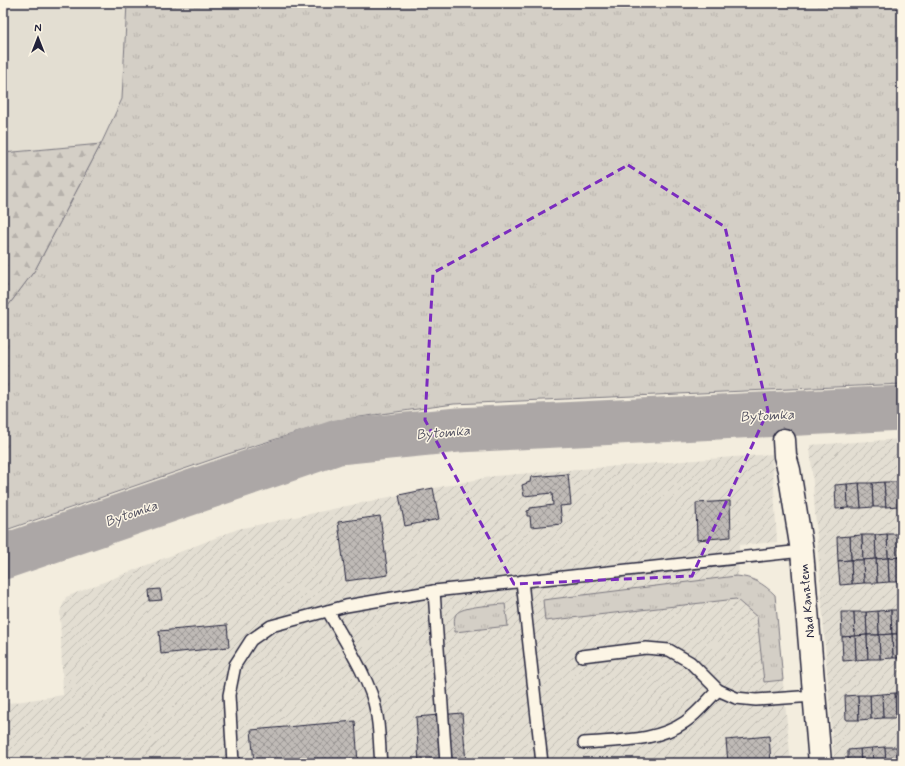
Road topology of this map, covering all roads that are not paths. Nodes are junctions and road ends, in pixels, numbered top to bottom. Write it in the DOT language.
graph roads {
  1 [pos="784,440"];
  2 [pos="802,551"];
  3 [pos="522,581"];
  4 [pos="434,591"];
  5 [pos="328,611"];
  6 [pos="582,656"];
  7 [pos="718,690"];
  8 [pos="814,696"];
  9 [pos="584,743"];
  10 [pos="233,763"];
  11 [pos="381,763"];
  12 [pos="446,763"];
  13 [pos="542,763"];
  14 [pos="820,763"];
  1 -- 2 [label="street, Nad Kanałem"];
  2 -- 3 [label="lane"];
  2 -- 8 [label="street, Nad Kanałem"];
  3 -- 4 [label="lane"];
  3 -- 13 [label="lane"];
  4 -- 5 [label="lane"];
  4 -- 12 [label="lane"];
  5 -- 10 [label="lane"];
  5 -- 11 [label="lane"];
  6 -- 7 [label="lane"];
  7 -- 8 [label="lane"];
  7 -- 9 [label="lane"];
  8 -- 14 [label="street, Nad Kanałem"];
}
